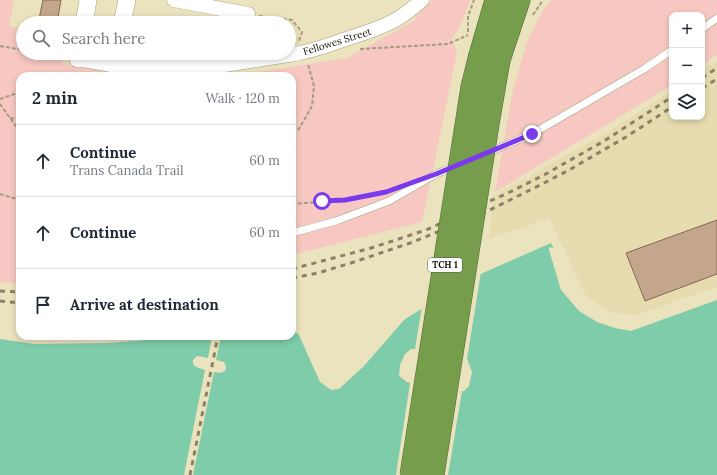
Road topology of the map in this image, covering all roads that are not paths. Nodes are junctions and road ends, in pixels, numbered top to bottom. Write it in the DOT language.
graph roads {
  1 [pos="88,0"];
  2 [pos="127,0"];
  3 [pos="174,0"];
  4 [pos="422,0"];
  5 [pos="496,0"];
  6 [pos="519,0"];
  7 [pos="248,14"];
  8 [pos="85,16"];
  9 [pos="124,16"];
  10 [pos="717,18"];
  11 [pos="705,27"];
  12 [pos="669,52"];
  13 [pos="296,54"];
  14 [pos="490,57"];
  15 [pos="117,60"];
  16 [pos="256,60"];
  17 [pos="296,232"];
  18 [pos="411,475"];
  19 [pos="433,475"];
  1 -- 8 [label="street"];
  2 -- 9 [label="street"];
  3 -- 7 [label="street"];
  4 -- 13 [label="street, Fellowes Street"];
  5 -- 14 [label="highway, TCH 1"];
  6 -- 14 [label="highway, TCH 1"];
  10 -- 11 [label="lane"];
  12 -- 17 [label="lane"];
  14 -- 18 [label="highway, TCH 1, bridge"];
  14 -- 19 [label="highway, TCH 1, bridge"];
  15 -- 16 [label="street, Fellowes Street"];
}
